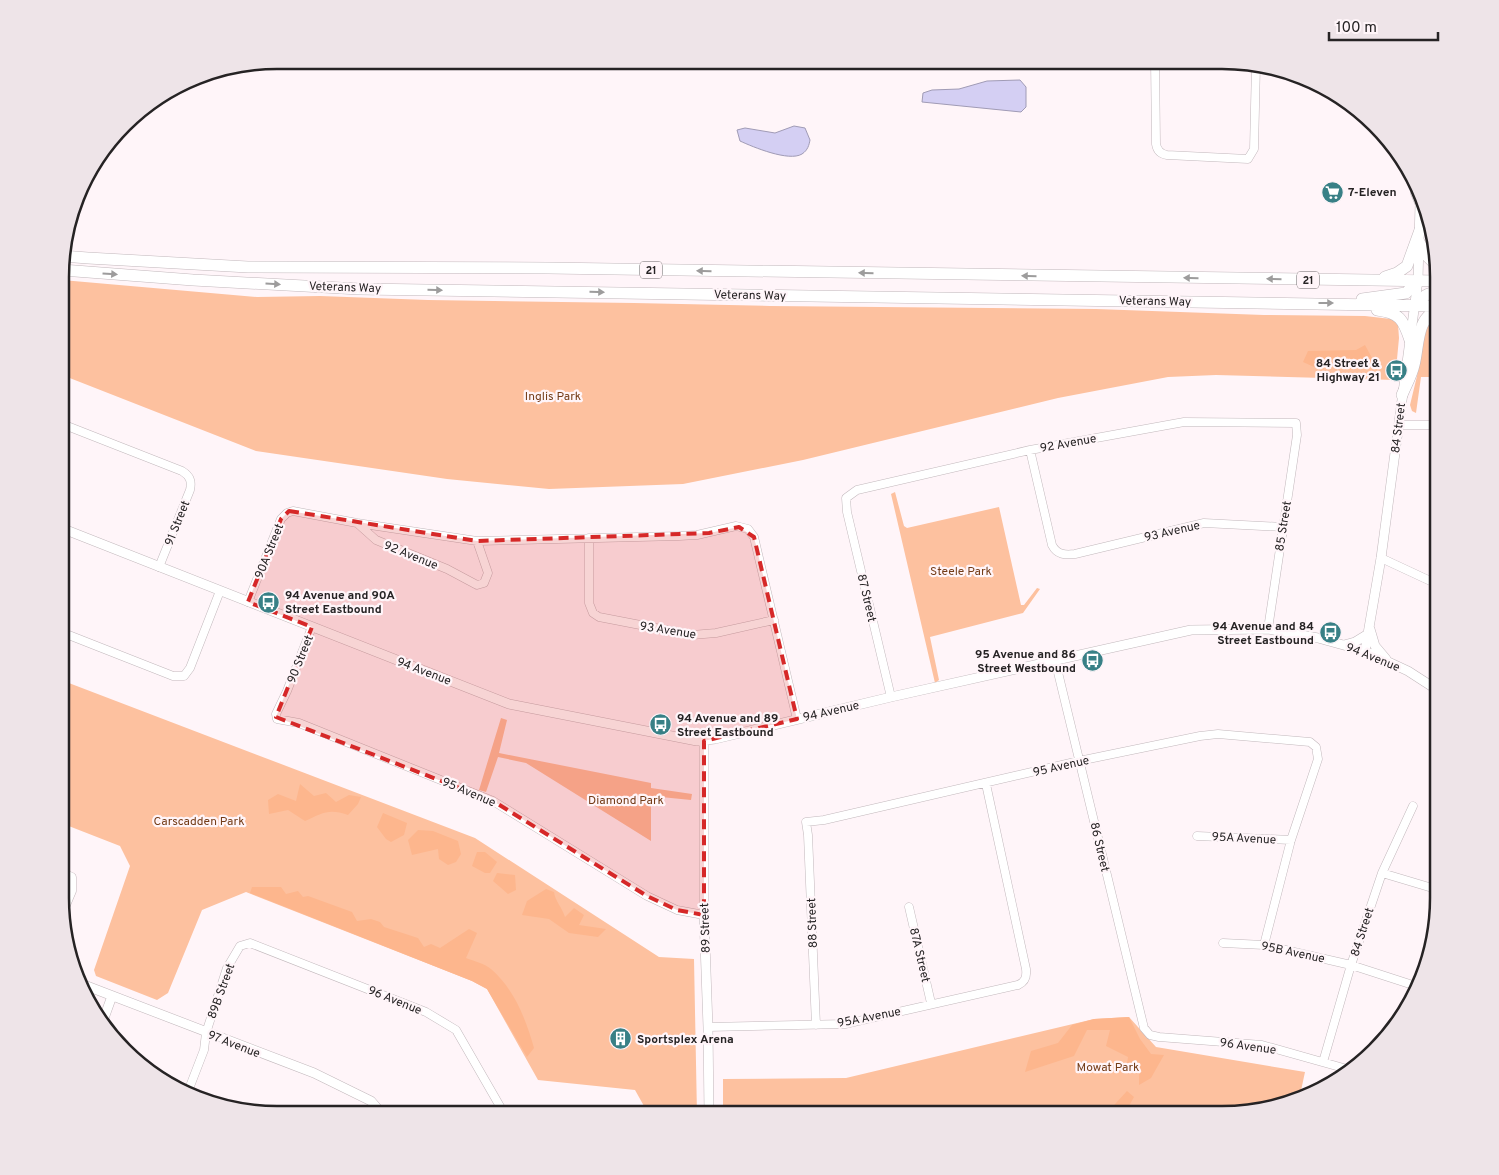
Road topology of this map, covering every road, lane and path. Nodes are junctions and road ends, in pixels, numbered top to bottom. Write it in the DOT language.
graph roads {
  1 [pos="1156,69"];
  2 [pos="1256,72"];
  3 [pos="1421,215"];
  4 [pos="1420,230"];
  5 [pos="1419,242"];
  6 [pos="70,257"];
  7 [pos="1429,259"];
  8 [pos="69,271"];
  9 [pos="1418,280"];
  10 [pos="1376,281"];
  11 [pos="1430,281"];
  12 [pos="1430,293"];
  13 [pos="1346,303"];
  14 [pos="1359,304"];
  15 [pos="1415,306"];
  16 [pos="1430,306"];
  17 [pos="1430,315"];
  18 [pos="1410,340"];
  19 [pos="1402,395"];
  20 [pos="1296,423"];
  21 [pos="1398,425"];
  22 [pos="1430,425"];
  23 [pos="69,427"];
  24 [pos="1030,450"];
  25 [pos="846,498"];
  26 [pos="357,523"];
  27 [pos="1283,527"];
  28 [pos="69,531"];
  29 [pos="589,538"];
  30 [pos="477,541"];
  31 [pos="1381,558"];
  32 [pos="159,567"];
  33 [pos="1430,581"];
  34 [pos="220,591"];
  35 [pos="248,602"];
  36 [pos="774,620"];
  37 [pos="312,627"];
  38 [pos="1268,629"];
  39 [pos="1368,630"];
  40 [pos="69,635"];
  41 [pos="1344,645"];
  42 [pos="1365,651"];
  43 [pos="1055,660"];
  44 [pos="1390,663"];
  45 [pos="1430,685"];
  46 [pos="287,691"];
  47 [pos="891,697"];
  48 [pos="797,719"];
  49 [pos="704,741"];
  50 [pos="1079,761"];
  51 [pos="986,784"];
  52 [pos="1414,806"];
  53 [pos="806,822"];
  54 [pos="1197,836"];
  55 [pos="1291,840"];
  56 [pos="1382,873"];
  57 [pos="69,876"];
  58 [pos="1430,888"];
  59 [pos="69,899"];
  60 [pos="909,907"];
  61 [pos="704,915"];
  62 [pos="1223,943"];
  63 [pos="1264,945"];
  64 [pos="240,946"];
  65 [pos="1351,965"];
  66 [pos="1411,985"];
  67 [pos="88,987"];
  68 [pos="112,996"];
  69 [pos="931,1003"];
  70 [pos="105,1015"];
  71 [pos="816,1025"];
  72 [pos="708,1027"];
  73 [pos="206,1033"];
  74 [pos="1148,1033"];
  75 [pos="1323,1062"];
  76 [pos="1343,1068"];
  77 [pos="190,1087"];
  78 [pos="375,1106"];
  79 [pos="500,1106"];
  80 [pos="709,1106"];
  1 -- 2 [label="street"];
  3 -- 4 [label="street, 84 Street"];
  4 -- 5 [label="street, 84 Street"];
  4 -- 10 [label="main road"];
  5 -- 7 [label="main road"];
  5 -- 9 [label="street, 84 Street"];
  10 -- 6 [label="main road, Veterans Way / 21, one-way"];
  8 -- 13 [label="main road, Veterans Way / 21, one-way"];
  9 -- 10 [label="main road, Veterans Way / 21"];
  9 -- 11 [label="main road, Veterans Way / 21"];
  9 -- 13 [label="main road"];
  9 -- 15 [label="street, 84 Street"];
  12 -- 15 [label="main road"];
  13 -- 14 [label="main road, Veterans Way / 21"];
  14 -- 15 [label="main road, Veterans Way / 21"];
  14 -- 18 [label="main road"];
  15 -- 16 [label="main road, Veterans Way / 21"];
  15 -- 18 [label="street, 84 Street"];
  17 -- 19 [label="main road"];
  18 -- 19 [label="street, 84 Street"];
  19 -- 21 [label="street, 84 Street"];
  20 -- 24 [label="street, 92 Avenue"];
  20 -- 27 [label="street, 85 Street"];
  21 -- 22 [label="street"];
  21 -- 31 [label="street, 84 Street"];
  23 -- 32 [label="street, 91 Street"];
  24 -- 25 [label="street, 92 Avenue"];
  24 -- 27 [label="street, 93 Avenue"];
  25 -- 47 [label="street, 87 Street"];
  26 -- 30 [label="street, 92 Avenue"];
  26 -- 30 [label="street, 92 Avenue"];
  26 -- 35 [label="street, 90A Street"];
  27 -- 38 [label="street, 85 Street"];
  28 -- 32 [label="street, 94 Avenue"];
  29 -- 30 [label="street, 92 Avenue"];
  29 -- 36 [label="street, 92 Avenue"];
  29 -- 36 [label="street, 93 Avenue"];
  31 -- 33 [label="street"];
  31 -- 39 [label="street, 84 Street"];
  32 -- 34 [label="street, 94 Avenue"];
  34 -- 35 [label="street, 94 Avenue"];
  34 -- 40 [label="street"];
  35 -- 37 [label="street, 94 Avenue"];
  36 -- 48 [label="street"];
  37 -- 46 [label="street, 90 Street"];
  37 -- 49 [label="street, 94 Avenue"];
  38 -- 41 [label="street, 94 Avenue"];
  38 -- 43 [label="street, 94 Avenue"];
  39 -- 41 [label="street"];
  39 -- 42 [label="street, 84 Street"];
  39 -- 44 [label="street"];
  41 -- 42 [label="street, 94 Avenue"];
  42 -- 44 [label="street, 94 Avenue"];
  43 -- 47 [label="street, 94 Avenue"];
  43 -- 50 [label="street, 86 Street"];
  44 -- 45 [label="street, 94 Avenue"];
  46 -- 61 [label="street, 95 Avenue"];
  47 -- 48 [label="street, 94 Avenue"];
  48 -- 49 [label="street, 94 Avenue"];
  49 -- 61 [label="street, 89 Street"];
  50 -- 51 [label="street, 95 Avenue"];
  50 -- 55 [label="street, 95 Avenue"];
  50 -- 74 [label="street, 86 Street"];
  51 -- 53 [label="street, 95 Avenue"];
  51 -- 69 [label="street, 95A Avenue"];
  52 -- 56 [label="street, 84 Street"];
  53 -- 71 [label="street, 88 Street"];
  54 -- 55 [label="street, 95A Avenue"];
  55 -- 63 [label="street"];
  56 -- 58 [label="street"];
  56 -- 65 [label="street, 84 Street"];
  57 -- 59 [label="street"];
  60 -- 69 [label="street, 87A Street"];
  61 -- 72 [label="street, 89 Street"];
  62 -- 63 [label="street, 95B Avenue"];
  63 -- 65 [label="street, 95B Avenue"];
  64 -- 73 [label="street, 89B Street"];
  64 -- 79 [label="street, 96 Avenue"];
  65 -- 66 [label="street, 95B Avenue"];
  65 -- 75 [label="street, 84 Street"];
  67 -- 68 [label="street, 97 Avenue"];
  68 -- 70 [label="street"];
  68 -- 73 [label="street, 97 Avenue"];
  69 -- 71 [label="street, 95A Avenue"];
  71 -- 72 [label="street, 95A Avenue"];
  72 -- 80 [label="street, 89 Street"];
  73 -- 77 [label="street, 89B Street"];
  73 -- 78 [label="street, 97 Avenue"];
  74 -- 75 [label="street, 96 Avenue"];
  75 -- 76 [label="street, 96 Avenue"];
}
